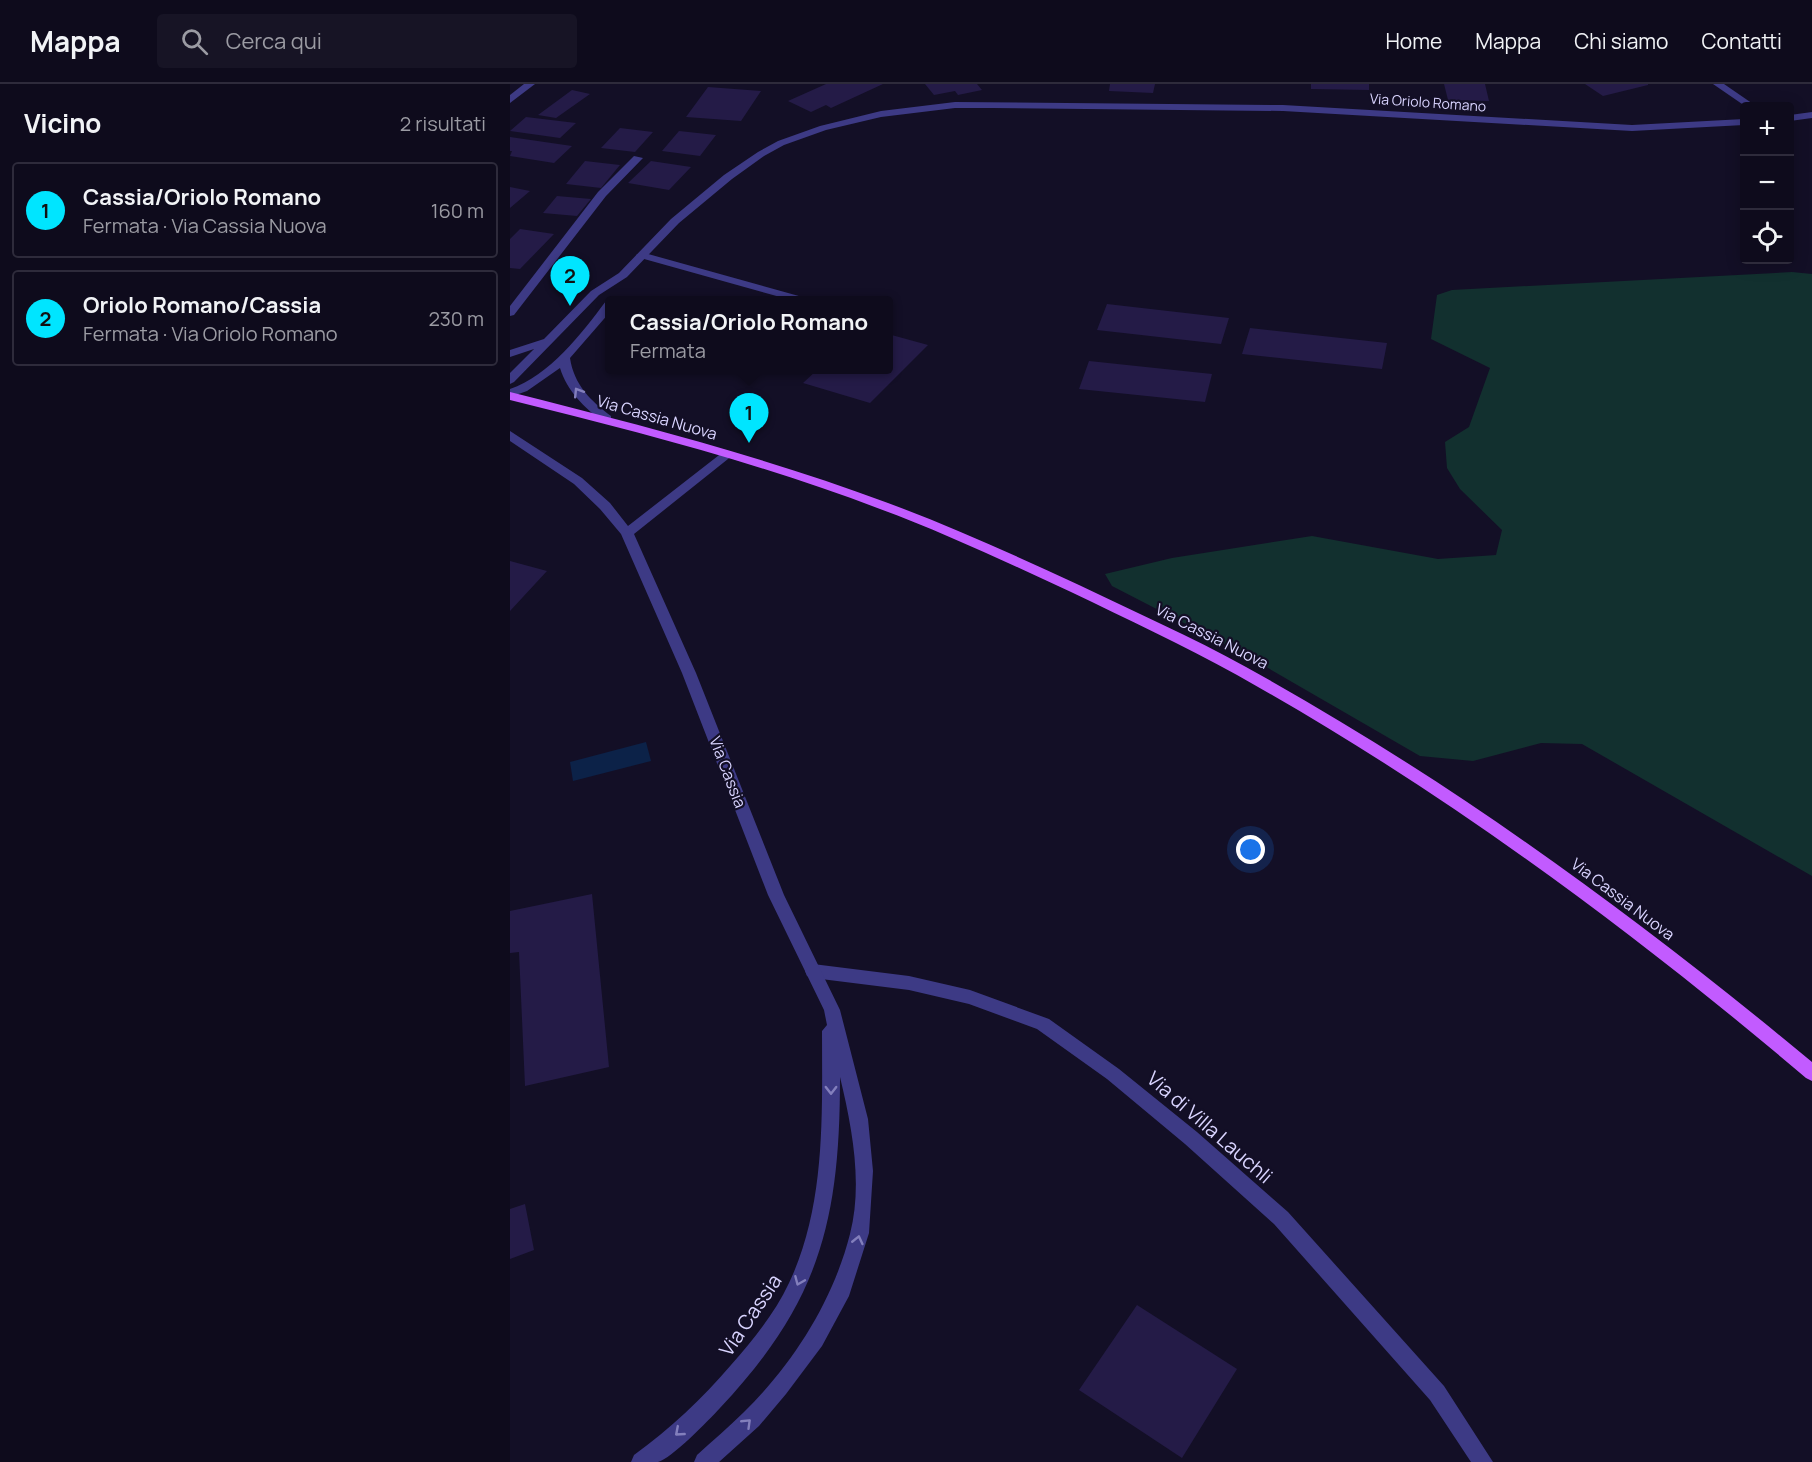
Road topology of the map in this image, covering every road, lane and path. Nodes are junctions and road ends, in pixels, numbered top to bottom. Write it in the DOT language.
graph roads {
  1 [pos="530,84"];
  2 [pos="1718,84"];
  3 [pos="513,95"];
  4 [pos="1745,102"];
  5 [pos="1812,115"];
  6 [pos="1794,117"];
  7 [pos="1740,122"];
  8 [pos="638,158"];
  9 [pos="641,255"];
  10 [pos="623,275"];
  11 [pos="613,296"];
  12 [pos="788,296"];
  13 [pos="605,308"];
  14 [pos="510,313"];
  15 [pos="547,340"];
  16 [pos="510,354"];
  17 [pos="564,356"];
  18 [pos="510,380"];
  19 [pos="510,394"];
  20 [pos="607,419"];
  21 [pos="510,435"];
  22 [pos="727,455"];
  23 [pos="627,533"];
  24 [pos="813,971"];
  25 [pos="832,1010"];
  26 [pos="1812,1073"];
  27 [pos="641,1462"];
  28 [pos="704,1462"];
  29 [pos="1483,1462"];
  1 -- 3 [label="street"];
  2 -- 4 [label="street"];
  5 -- 6 [label="street"];
  7 -- 9 [label="street, Via Oriolo Romano"];
  8 -- 14 [label="street"];
  9 -- 10 [label="street, Via Oriolo Romano"];
  9 -- 12 [label="street"];
  10 -- 11 [label="street, Via Oriolo Romano"];
  10 -- 15 [label="street, Via Oriolo Romano"];
  13 -- 17 [label="street, Via Oriolo Romano"];
  15 -- 16 [label="street, Via Oriolo Romano"];
  15 -- 18 [label="street, Via Oriolo Romano"];
  17 -- 19 [label="street, Via Oriolo Romano"];
  20 -- 17 [label="street, one-way"];
  19 -- 20 [label="main road, Via Cassia Nuova"];
  20 -- 22 [label="main road, Via Cassia Nuova"];
  21 -- 23 [label="street, Via Cassia"];
  22 -- 23 [label="street"];
  22 -- 26 [label="main road, Via Cassia Nuova"];
  23 -- 24 [label="street, Via Cassia"];
  24 -- 25 [label="street, Via Cassia"];
  24 -- 29 [label="street, Via di Villa Lauchli"];
  25 -- 27 [label="street, Via Cassia, one-way"];
  28 -- 25 [label="street, Via Cassia, one-way"];
}
